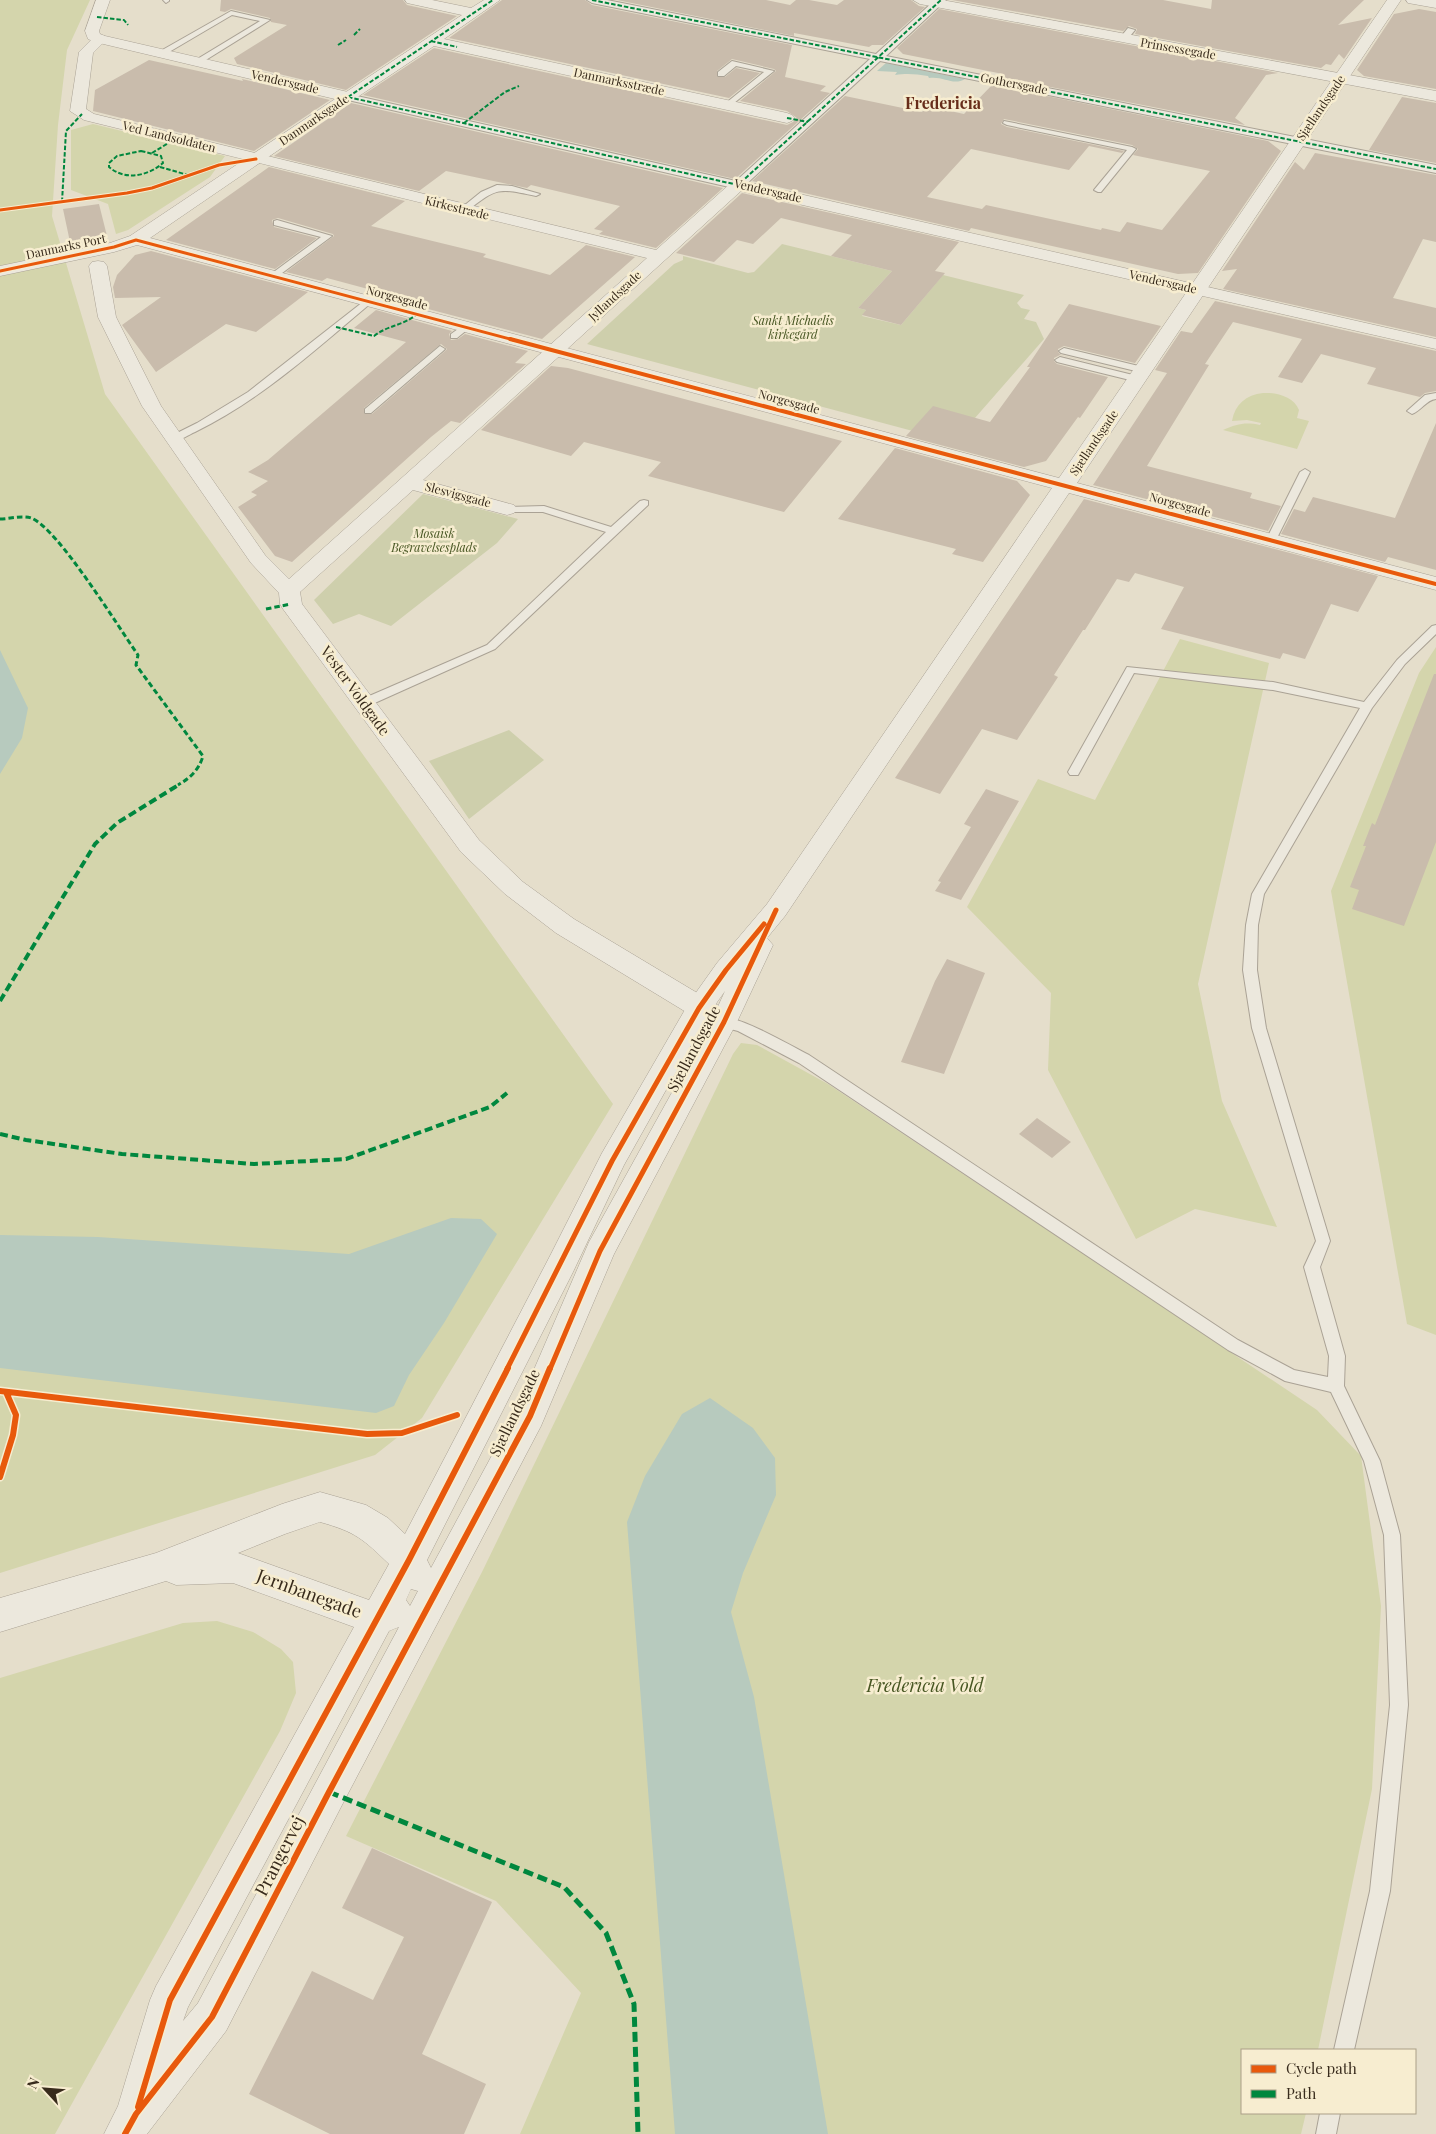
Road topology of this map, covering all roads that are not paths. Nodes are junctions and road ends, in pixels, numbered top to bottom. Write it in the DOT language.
graph roads {
  1 [pos="103,0"];
  2 [pos="412,0"];
  3 [pos="493,0"];
  4 [pos="592,0"];
  5 [pos="920,0"];
  6 [pos="1394,0"];
  7 [pos="1413,0"];
  8 [pos="939,2"];
  9 [pos="1436,4"];
  10 [pos="474,13"];
  11 [pos="100,40"];
  12 [pos="431,42"];
  13 [pos="161,53"];
  14 [pos="879,56"];
  15 [pos="198,61"];
  16 [pos="721,74"];
  17 [pos="1341,79"];
  18 [pos="1436,96"];
  19 [pos="348,97"];
  20 [pos="729,105"];
  21 [pos="787,118"];
  22 [pos="808,122"];
  23 [pos="1006,123"];
  24 [pos="1299,141"];
  25 [pos="256,159"];
  26 [pos="1436,169"];
  27 [pos="738,185"];
  28 [pos="1098,190"];
  29 [pos="536,194"];
  30 [pos="464,209"];
  31 [pos="277,223"];
  32 [pos="136,240"];
  33 [pos="658,256"];
  34 [pos="98,266"];
  35 [pos="0,271"];
  36 [pos="274,276"];
  37 [pos="1198,290"];
  38 [pos="368,301"];
  39 [pos="1436,344"];
  40 [pos="440,349"];
  41 [pos="555,350"];
  42 [pos="1062,355"];
  43 [pos="1141,374"];
  44 [pos="1436,396"];
  45 [pos="1412,411"];
  46 [pos="368,412"];
  47 [pos="174,438"];
  48 [pos="1305,472"];
  49 [pos="408,482"];
  50 [pos="1066,486"];
  51 [pos="644,503"];
  52 [pos="507,509"];
  53 [pos="613,531"];
  54 [pos="1271,540"];
  55 [pos="1436,584"];
  56 [pos="288,591"];
  57 [pos="1436,628"];
  58 [pos="364,703"];
  59 [pos="1367,706"];
  60 [pos="1074,772"];
  61 [pos="711,1015"];
  62 [pos="1336,1386"];
  63 [pos="409,1560"];
  64 [pos="157,1570"];
  65 [pos="432,1600"];
  66 [pos="0,1615"];
  67 [pos="377,1618"];
  68 [pos="1344,2049"];
  69 [pos="1330,2114"];
  70 [pos="130,2124"];
  71 [pos="1326,2134"];
  1 -- 11 [label="street"];
  2 -- 10 [label="street"];
  3 -- 10 [label="street, Danmarksgade"];
  4 -- 14 [label="street, Gothersgade"];
  5 -- 8 [label="street, Prinsessegade"];
  6 -- 17 [label="street, Sjællandsgade"];
  7 -- 9 [label="street"];
  8 -- 14 [label="street, Jyllandsgade"];
  8 -- 17 [label="street, Prinsessegade"];
  10 -- 12 [label="street, Danmarksgade"];
  11 -- 13 [label="street, Vendersgade"];
  11 -- 25 [label="street, Ved Landsoldaten"];
  12 -- 19 [label="street, Danmarksgade"];
  12 -- 20 [label="street, Danmarksstræde"];
  13 -- 15 [label="street, Vendersgade"];
  13 -- 15 [label="lane"];
  14 -- 22 [label="street, Jyllandsgade"];
  14 -- 24 [label="street, Gothersgade"];
  15 -- 19 [label="street, Vendersgade"];
  16 -- 20 [label="lane"];
  17 -- 18 [label="street, Prinsessegade"];
  17 -- 24 [label="street, Sjællandsgade"];
  19 -- 25 [label="street, Danmarksgade"];
  19 -- 27 [label="street, Vendersgade"];
  20 -- 21 [label="street, Danmarksstræde"];
  21 -- 22 [label="street, Danmarksstræde"];
  22 -- 27 [label="street, Jyllandsgade"];
  23 -- 28 [label="lane"];
  24 -- 26 [label="street, Gothersgade"];
  24 -- 37 [label="street, Sjællandsgade"];
  25 -- 30 [label="street, Kirkestræde"];
  25 -- 32 [label="street, Danmarksgade"];
  27 -- 33 [label="street, Jyllandsgade"];
  27 -- 37 [label="street, Vendersgade"];
  29 -- 30 [label="lane"];
  30 -- 33 [label="street, Kirkestræde"];
  31 -- 36 [label="lane"];
  32 -- 35 [label="street, Danmarks Port"];
  32 -- 36 [label="street, Norgesgade"];
  33 -- 41 [label="street, Jyllandsgade"];
  34 -- 47 [label="street, Vester Voldgade"];
  36 -- 38 [label="street, Norgesgade"];
  37 -- 39 [label="street, Vendersgade"];
  37 -- 43 [label="street, Sjællandsgade"];
  38 -- 41 [label="street, Norgesgade"];
  38 -- 47 [label="lane"];
  40 -- 46 [label="lane"];
  41 -- 49 [label="street, Jyllandsgade"];
  41 -- 50 [label="street, Norgesgade"];
  42 -- 43 [label="lane"];
  43 -- 50 [label="street, Sjællandsgade"];
  44 -- 45 [label="lane"];
  47 -- 56 [label="street, Vester Voldgade"];
  48 -- 54 [label="lane"];
  49 -- 52 [label="street, Slesvigsgade"];
  49 -- 56 [label="street, Jyllandsgade"];
  50 -- 54 [label="street, Norgesgade"];
  50 -- 61 [label="street, Sjællandsgade"];
  51 -- 53 [label="lane"];
  52 -- 53 [label="lane"];
  53 -- 58 [label="lane"];
  54 -- 55 [label="street, Norgesgade"];
  56 -- 58 [label="street, Vester Voldgade"];
  57 -- 59 [label="lane"];
  58 -- 61 [label="street, Vester Voldgade"];
  59 -- 60 [label="lane"];
  59 -- 62 [label="lane"];
  61 -- 62 [label="lane"];
  61 -- 63 [label="street, Sjællandsgade"];
  61 -- 65 [label="street, Sjællandsgade"];
  62 -- 68 [label="lane"];
  63 -- 64 [label="street, Jernbanegade"];
  63 -- 65 [label="street, Jernbanegade"];
  63 -- 67 [label="street, Sjællandsgade"];
  64 -- 66 [label="street, Jernbanegade"];
  64 -- 67 [label="street, Jernbanegade"];
  65 -- 67 [label="street, Jernbanegade"];
  65 -- 70 [label="street, Prangervej"];
  67 -- 70 [label="street, Prangervej"];
  69 -- 71 [label="lane"];
}
